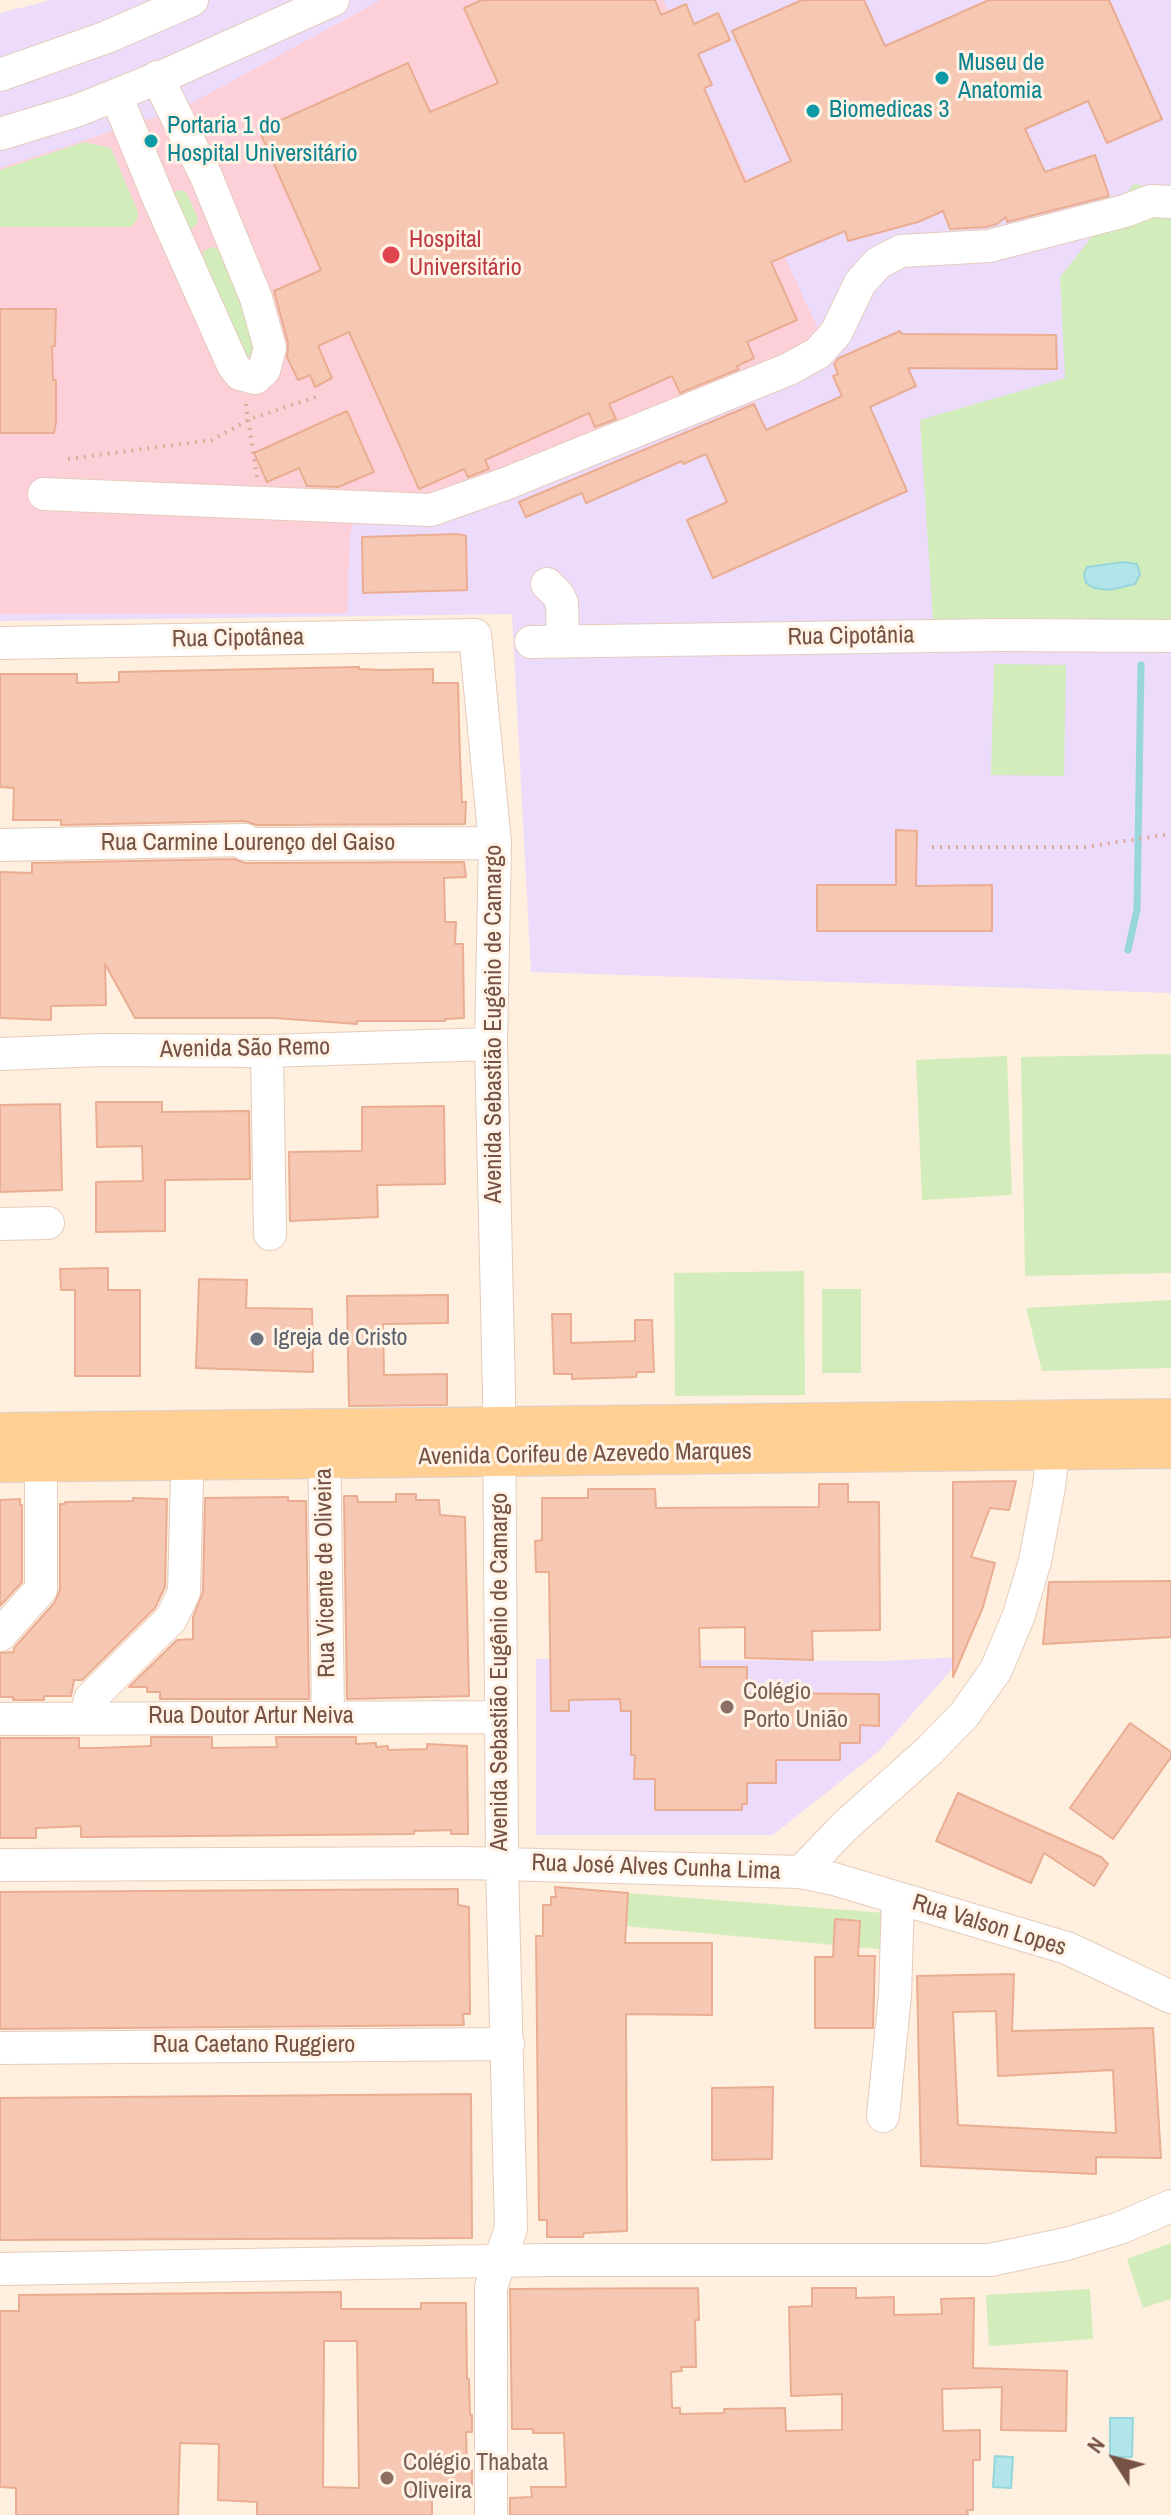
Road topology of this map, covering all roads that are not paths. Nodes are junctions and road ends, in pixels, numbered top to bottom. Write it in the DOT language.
graph roads {
  1 [pos="192,0"];
  2 [pos="333,0"];
  3 [pos="0,75"];
  4 [pos="157,77"];
  5 [pos="116,95"];
  6 [pos="0,134"];
  7 [pos="206,176"];
  8 [pos="158,197"];
  9 [pos="1171,202"];
  10 [pos="227,223"];
  11 [pos="178,242"];
  12 [pos="44,494"];
  13 [pos="547,584"];
  14 [pos="475,635"];
  15 [pos="1171,636"];
  16 [pos="0,643"];
  17 [pos="495,843"];
  18 [pos="0,845"];
  19 [pos="491,1044"];
  20 [pos="267,1051"];
  21 [pos="0,1054"];
  22 [pos="48,1223"];
  23 [pos="0,1224"];
  24 [pos="270,1234"];
  25 [pos="1171,1419"];
  26 [pos="0,1433"];
  27 [pos="1171,1433"];
  28 [pos="500,1442"];
  29 [pos="324,1444"];
  30 [pos="188,1446"];
  31 [pos="41,1447"];
  32 [pos="1171,1448"];
  33 [pos="1053,1450"];
  34 [pos="0,1462"];
  35 [pos="0,1635"];
  36 [pos="328,1716"];
  37 [pos="501,1717"];
  38 [pos="86,1718"];
  39 [pos="0,1719"];
  40 [pos="502,1863"];
  41 [pos="0,1865"];
  42 [pos="801,1872"];
  43 [pos="898,1899"];
  44 [pos="1171,1997"];
  45 [pos="508,2044"];
  46 [pos="0,2048"];
  47 [pos="883,2116"];
  48 [pos="1171,2206"];
  49 [pos="499,2261"];
  50 [pos="0,2269"];
  51 [pos="491,2515"];
  1 -- 3 [label="street"];
  2 -- 4 [label="street"];
  4 -- 5 [label="street"];
  4 -- 7 [label="street"];
  5 -- 6 [label="street"];
  5 -- 8 [label="street"];
  7 -- 8 [label="street"];
  7 -- 10 [label="street"];
  8 -- 11 [label="street"];
  9 -- 12 [label="street"];
  10 -- 11 [label="street"];
  10 -- 11 [label="street"];
  13 -- 15 [label="street, Rua Cipotânia"];
  14 -- 16 [label="street, Rua Cipotânea"];
  14 -- 17 [label="street, Avenida Sebastião Eugênio de Camargo"];
  17 -- 18 [label="street, Rua Carmine Lourenço del Gaiso"];
  17 -- 19 [label="street, Avenida Sebastião Eugênio de Camargo"];
  19 -- 20 [label="street, Avenida São Remo"];
  19 -- 28 [label="street, Avenida Sebastião Eugênio de Camargo"];
  20 -- 21 [label="street, Avenida São Remo"];
  20 -- 24 [label="street"];
  22 -- 23 [label="street"];
  25 -- 28 [label="main road, Avenida Corifeu de Azevedo Marques"];
  26 -- 31 [label="main road, Avenida Corifeu de Azevedo Marques"];
  27 -- 33 [label="main road"];
  28 -- 29 [label="main road, Avenida Corifeu de Azevedo Marques"];
  28 -- 33 [label="main road, Avenida Corifeu de Azevedo Marques"];
  28 -- 37 [label="street, Avenida Sebastião Eugênio de Camargo"];
  29 -- 30 [label="main road, Avenida Corifeu de Azevedo Marques"];
  29 -- 36 [label="street, Rua Vicente de Oliveira"];
  30 -- 31 [label="main road, Avenida Corifeu de Azevedo Marques"];
  30 -- 38 [label="street"];
  31 -- 34 [label="main road, Avenida Corifeu de Azevedo Marques"];
  31 -- 35 [label="street"];
  32 -- 33 [label="main road, Avenida Corifeu de Azevedo Marques"];
  33 -- 42 [label="street, Rua José Alves Cunha Lima"];
  36 -- 37 [label="street, Rua Doutor Artur Neiva"];
  36 -- 38 [label="street, Rua Doutor Artur Neiva"];
  37 -- 40 [label="street, Avenida Sebastião Eugênio de Camargo"];
  38 -- 39 [label="street, Rua Doutor Artur Neiva"];
  40 -- 41 [label="street, Rua José Alves Cunha Lima"];
  40 -- 42 [label="street, Rua José Alves Cunha Lima"];
  40 -- 45 [label="street, Avenida Sebastião Eugênio de Camargo"];
  42 -- 43 [label="street, Rua Valson Lopes"];
  43 -- 44 [label="street, Rua Valson Lopes"];
  43 -- 47 [label="street"];
  45 -- 46 [label="street, Rua Caetano Ruggiero"];
  45 -- 49 [label="street, Avenida Sebastião Eugênio de Camargo"];
  48 -- 49 [label="street"];
  49 -- 50 [label="street"];
  49 -- 51 [label="street, Avenida Sebastião Eugênio de Camargo"];
}
